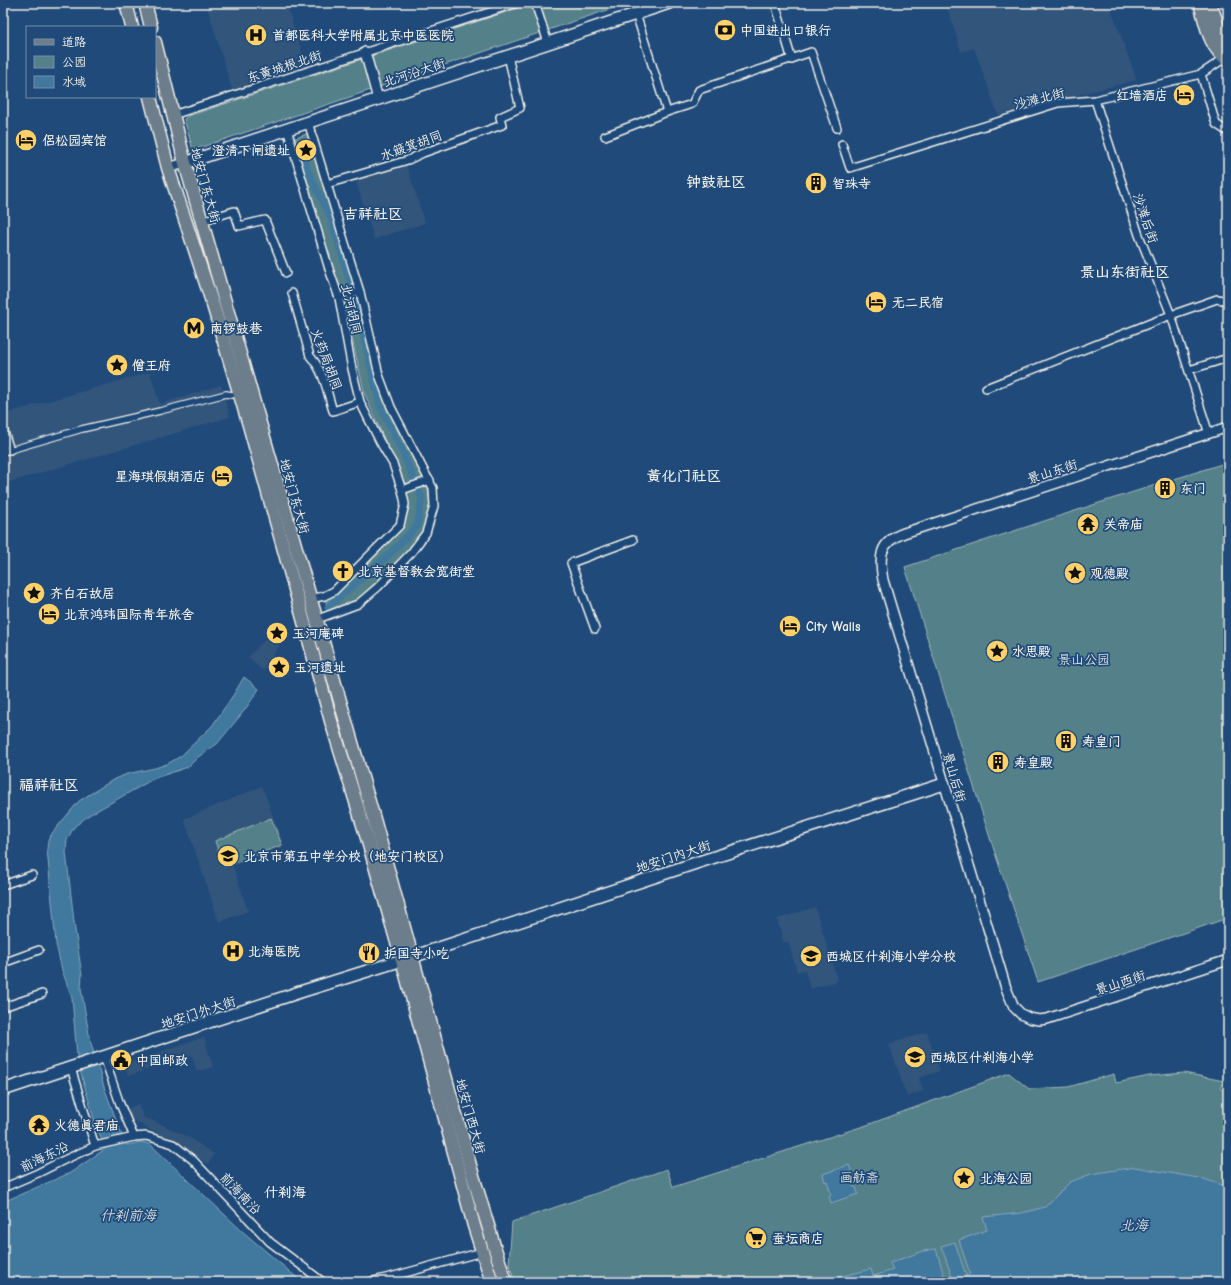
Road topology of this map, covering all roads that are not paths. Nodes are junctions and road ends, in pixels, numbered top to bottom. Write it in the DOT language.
graph roads {
  1 [pos="126,3"];
  2 [pos="145,3"];
  3 [pos="517,3"];
  4 [pos="535,3"];
  5 [pos="669,3"];
  6 [pos="775,3"];
  7 [pos="1200,3"];
  8 [pos="1210,3"];
  9 [pos="636,14"];
  10 [pos="132,26"];
  11 [pos="151,26"];
  12 [pos="548,43"];
  13 [pos="156,46"];
  14 [pos="365,52"];
  15 [pos="1227,55"];
  16 [pos="508,56"];
  17 [pos="792,60"];
  18 [pos="1201,74"];
  19 [pos="150,98"];
  20 [pos="378,99"];
  21 [pos="1095,100"];
  22 [pos="667,112"];
  23 [pos="173,115"];
  24 [pos="308,122"];
  25 [pos="837,128"];
  26 [pos="287,129"];
  27 [pos="1228,132"];
  28 [pos="604,136"];
  29 [pos="842,144"];
  30 [pos="185,163"];
  31 [pos="168,168"];
  32 [pos="328,184"];
  33 [pos="202,220"];
  34 [pos="286,273"];
  35 [pos="360,292"];
  36 [pos="292,293"];
  37 [pos="339,298"];
  38 [pos="1228,299"];
  39 [pos="1171,316"];
  40 [pos="1228,358"];
  41 [pos="1189,370"];
  42 [pos="986,388"];
  43 [pos="238,393"];
  44 [pos="360,402"];
  45 [pos="1228,427"];
  46 [pos="3,429"];
  47 [pos="1209,434"];
  48 [pos="6,451"];
  49 [pos="430,480"];
  50 [pos="402,490"];
  51 [pos="633,540"];
  52 [pos="886,544"];
  53 [pos="310,599"];
  54 [pos="315,620"];
  55 [pos="595,629"];
  56 [pos="944,784"];
  57 [pos="32,875"];
  58 [pos="3,885"];
  59 [pos="39,950"];
  60 [pos="407,958"];
  61 [pos="1228,960"];
  62 [pos="3,963"];
  63 [pos="42,994"];
  64 [pos="3,1007"];
  65 [pos="1021,1014"];
  66 [pos="104,1057"];
  67 [pos="71,1068"];
  68 [pos="3,1090"];
  69 [pos="134,1137"];
  70 [pos="95,1146"];
  71 [pos="3,1188"];
  72 [pos="482,1252"];
  73 [pos="323,1282"];
  74 [pos="369,1282"];
  75 [pos="492,1282"];
  76 [pos="506,1282"];
  1 -- 10 [label="main road"];
  2 -- 11 [label="main road"];
  3 -- 14 [label="street, 东黄城根北街"];
  4 -- 12 [label="street"];
  5 -- 9 [label="main road, 北河沿大街"];
  6 -- 17 [label="street"];
  7 -- 15 [label="main road"];
  8 -- 15 [label="main road"];
  9 -- 12 [label="main road, 北河沿大街"];
  9 -- 22 [label="street"];
  12 -- 16 [label="main road, 北河沿大街"];
  13 -- 23 [label="main road, 地安门东大街"];
  14 -- 20 [label="street"];
  14 -- 23 [label="street, 东黄城根北街"];
  15 -- 18 [label="street, 沙滩北街"];
  16 -- 20 [label="main road, 北河沿大街"];
  16 -- 32 [label="street, 水簸箕胡同"];
  17 -- 22 [label="street"];
  17 -- 25 [label="street"];
  18 -- 21 [label="street, 沙滩北街"];
  18 -- 27 [label="street"];
  19 -- 31 [label="main road, 地安门东大街"];
  20 -- 24 [label="main road, 北河沿大街"];
  21 -- 29 [label="street, 沙滩北街"];
  21 -- 39 [label="street, 沙滩后街"];
  22 -- 28 [label="street"];
  23 -- 30 [label="main road, 地安门东大街"];
  24 -- 26 [label="main road, 北河沿大街"];
  24 -- 32 [label="street"];
  26 -- 30 [label="main road, 北河沿大街"];
  26 -- 37 [label="street, 北河胡同"];
  30 -- 31 [label="street, 北河沿大街"];
  30 -- 33 [label="main road, 地安门东大街"];
  31 -- 43 [label="main road, 地安门东大街"];
  32 -- 35 [label="street"];
  33 -- 34 [label="street"];
  33 -- 53 [label="main road, 地安门东大街"];
  35 -- 37 [label="street"];
  35 -- 49 [label="street"];
  36 -- 44 [label="street, 火药局胡同"];
  37 -- 44 [label="street, 北河胡同"];
  38 -- 39 [label="street"];
  39 -- 41 [label="street, 沙滩后街"];
  39 -- 42 [label="street"];
  40 -- 41 [label="street"];
  41 -- 47 [label="street, 沙滩后街"];
  43 -- 48 [label="street"];
  43 -- 60 [label="main road, 地安门东大街"];
  44 -- 50 [label="street, 北河胡同"];
  45 -- 47 [label="street, 景山东街"];
  46 -- 48 [label="street"];
  47 -- 52 [label="street, 景山东街"];
  49 -- 50 [label="street"];
  49 -- 54 [label="street"];
  50 -- 53 [label="street, 北河胡同"];
  51 -- 55 [label="street"];
  52 -- 56 [label="street, 景山后街"];
  53 -- 54 [label="main road, 地安门东大街"];
  54 -- 60 [label="main road, 地安门东大街"];
  56 -- 60 [label="main road, 地安门内大街"];
  56 -- 65 [label="street, 景山后街"];
  57 -- 58 [label="street"];
  59 -- 62 [label="street"];
  60 -- 66 [label="main road, 地安门外大街"];
  60 -- 72 [label="main road, 地安门西大街"];
  60 -- 76 [label="main road, 地安门西大街"];
  61 -- 65 [label="street, 景山西街"];
  63 -- 64 [label="street"];
  66 -- 67 [label="main road, 地安门外大街"];
  66 -- 69 [label="street"];
  67 -- 68 [label="main road, 地安门外大街"];
  67 -- 70 [label="street"];
  69 -- 70 [label="street, 前海南沿"];
  69 -- 73 [label="street, 前海南沿"];
  70 -- 71 [label="street, 前海东沿"];
  72 -- 74 [label="street"];
  72 -- 75 [label="main road, 地安门西大街"];
}
